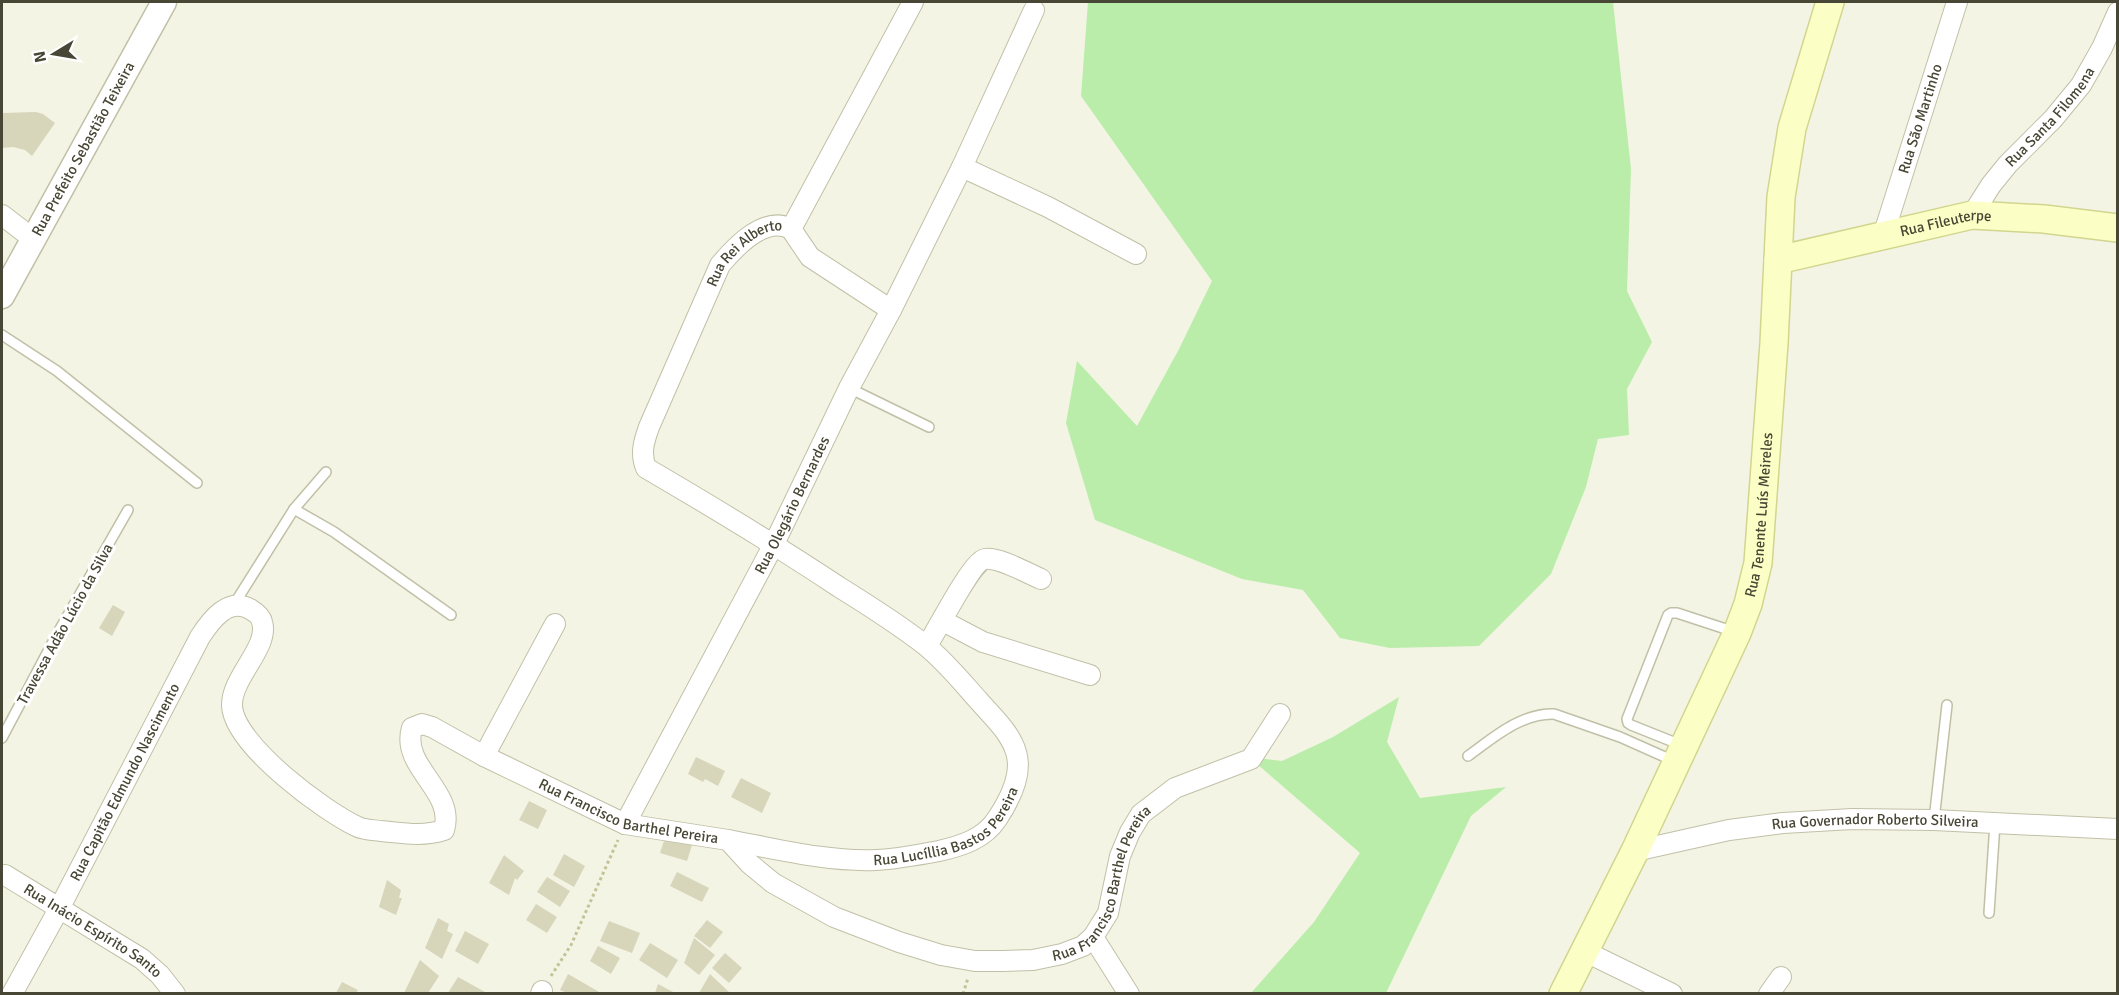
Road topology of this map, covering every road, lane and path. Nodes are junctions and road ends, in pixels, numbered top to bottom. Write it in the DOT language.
graph roads {
  1 [pos="164,2"];
  2 [pos="913,2"];
  3 [pos="1830,2"];
  4 [pos="1958,2"];
  5 [pos="1034,10"];
  6 [pos="2118,12"];
  7 [pos="962,167"];
  8 [pos="1972,215"];
  9 [pos="2,216"];
  10 [pos="2118,228"];
  11 [pos="791,229"];
  12 [pos="1883,236"];
  13 [pos="32,238"];
  14 [pos="1136,254"];
  15 [pos="1778,260"];
  16 [pos="2,296"];
  17 [pos="891,310"];
  18 [pos="2,335"];
  19 [pos="849,388"];
  20 [pos="929,427"];
  21 [pos="646,468"];
  22 [pos="326,472"];
  23 [pos="197,483"];
  24 [pos="294,509"];
  25 [pos="128,510"];
  26 [pos="774,544"];
  27 [pos="1041,579"];
  28 [pos="233,606"];
  29 [pos="451,615"];
  30 [pos="943,621"];
  31 [pos="555,624"];
  32 [pos="1737,633"];
  33 [pos="927,646"];
  34 [pos="1090,675"];
  35 [pos="1947,705"];
  36 [pos="1280,714"];
  37 [pos="2,738"];
  38 [pos="1679,754"];
  39 [pos="484,756"];
  40 [pos="1468,756"];
  41 [pos="1934,820"];
  42 [pos="625,824"];
  43 [pos="1995,824"];
  44 [pos="2118,829"];
  45 [pos="728,840"];
  46 [pos="1635,851"];
  47 [pos="5,875"];
  48 [pos="60,907"];
  49 [pos="1989,913"];
  50 [pos="1093,937"];
  51 [pos="1584,951"];
  52 [pos="1780,977"];
  53 [pos="541,992"];
  54 [pos="12,993"];
  55 [pos="175,993"];
  56 [pos="1129,993"];
  57 [pos="1563,993"];
  58 [pos="1672,993"];
  59 [pos="1768,993"];
  1 -- 13 [label="street, Rua Prefeito Sebastião Teixeira"];
  2 -- 11 [label="street, Rua Rei Alberto"];
  3 -- 15 [label="main road, Rua Tenente Luís Meireles"];
  4 -- 12 [label="street, Rua São Martinho"];
  5 -- 7 [label="street, Rua Olegário Bernardes"];
  6 -- 8 [label="street, Rua Santa Filomena"];
  7 -- 14 [label="street"];
  7 -- 17 [label="street, Rua Olegário Bernardes"];
  8 -- 10 [label="main road, Rua Fileuterpe"];
  8 -- 12 [label="main road, Rua Fileuterpe"];
  9 -- 13 [label="street"];
  11 -- 17 [label="street"];
  11 -- 21 [label="street, Rua Rei Alberto"];
  12 -- 15 [label="main road, Rua Fileuterpe"];
  13 -- 16 [label="street, Rua Prefeito Sebastião Teixeira"];
  15 -- 32 [label="main road, Rua Tenente Luís Meireles"];
  17 -- 19 [label="street, Rua Olegário Bernardes"];
  18 -- 23 [label="lane"];
  19 -- 20 [label="lane"];
  19 -- 26 [label="street, Rua Olegário Bernardes"];
  21 -- 26 [label="street, Rua Lucíllia Bastos Pereira"];
  22 -- 24 [label="lane"];
  24 -- 28 [label="lane"];
  24 -- 29 [label="lane"];
  25 -- 37 [label="lane, Travessa Adão Lúcio da Silva"];
  26 -- 33 [label="street, Rua Lucíllia Bastos Pereira"];
  26 -- 42 [label="street, Rua Olegário Bernardes"];
  27 -- 30 [label="street"];
  28 -- 39 [label="street, Rua Francisco Barthel Pereira"];
  28 -- 48 [label="street, Rua Capitão Edmundo Nascimento"];
  30 -- 33 [label="street"];
  30 -- 34 [label="street"];
  31 -- 39 [label="street"];
  32 -- 38 [label="main road, Rua Tenente Luís Meireles"];
  32 -- 38 [label="lane"];
  33 -- 45 [label="street, Rua Lucíllia Bastos Pereira"];
  35 -- 41 [label="lane"];
  36 -- 50 [label="street, Rua Francisco Barthel Pereira"];
  38 -- 40 [label="lane"];
  38 -- 46 [label="main road, Rua Tenente Luís Meireles"];
  39 -- 42 [label="street, Rua Francisco Barthel Pereira"];
  41 -- 43 [label="street, Rua Governador Roberto Silveira"];
  41 -- 46 [label="street, Rua Governador Roberto Silveira"];
  42 -- 45 [label="street, Rua Francisco Barthel Pereira"];
  42 -- 53 [label="path"];
  43 -- 44 [label="street, Rua Governador Roberto Silveira"];
  43 -- 49 [label="lane"];
  45 -- 50 [label="street, Rua Francisco Barthel Pereira"];
  46 -- 51 [label="main road, Rua Tenente Luís Meireles"];
  47 -- 48 [label="street, Rua Inácio Espírito Santo"];
  48 -- 54 [label="street, Rua Capitão Edmundo Nascimento"];
  48 -- 55 [label="street, Rua Inácio Espírito Santo"];
  50 -- 56 [label="street"];
  51 -- 57 [label="main road, Rua Tenente Luís Meireles"];
  51 -- 58 [label="street"];
  52 -- 59 [label="street"];
}
